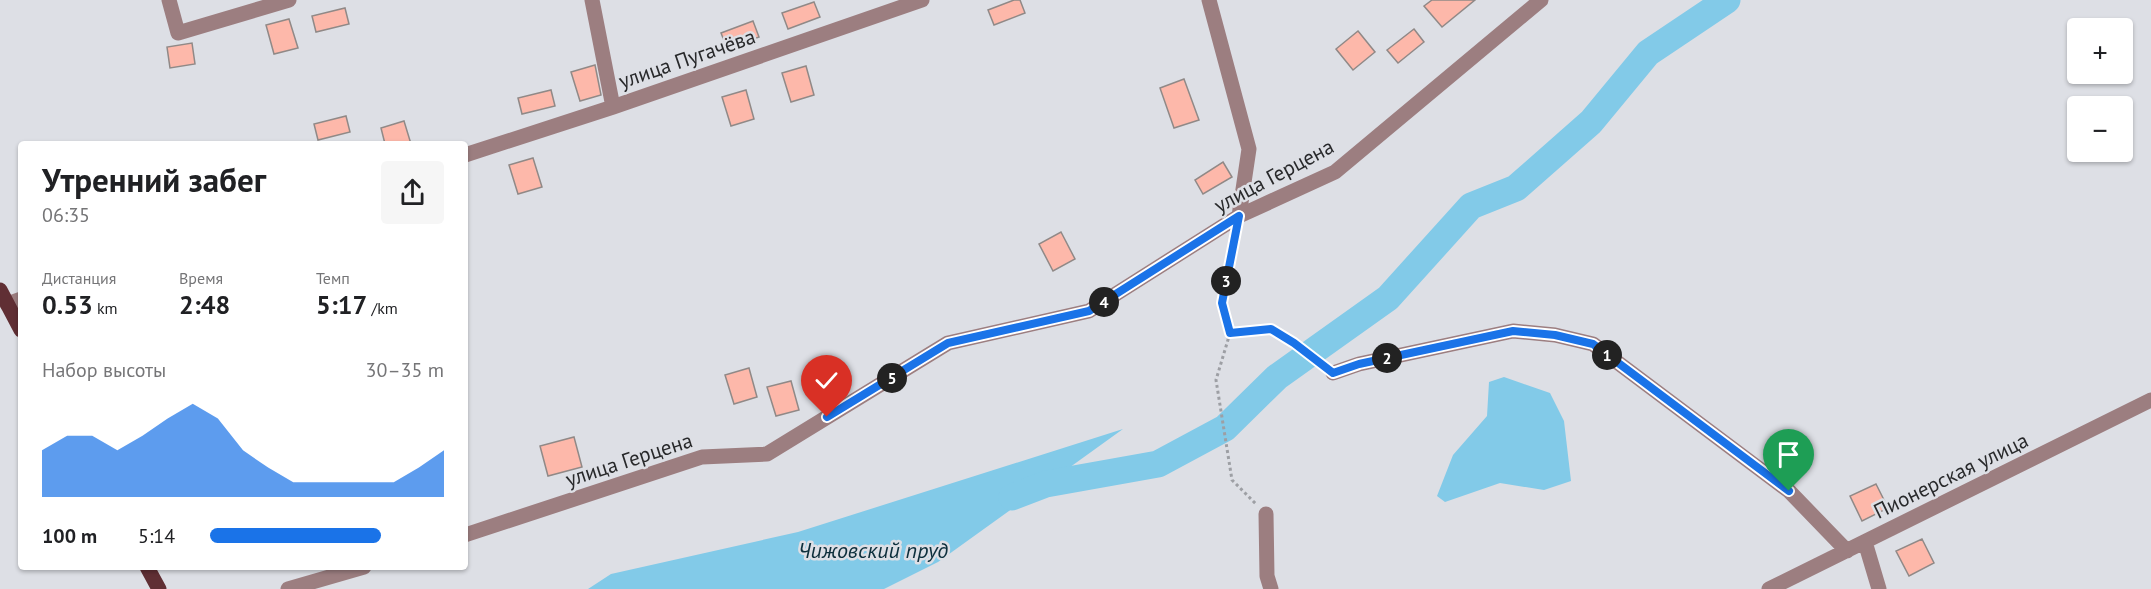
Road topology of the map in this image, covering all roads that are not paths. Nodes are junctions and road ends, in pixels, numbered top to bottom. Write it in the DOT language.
graph roads {
  1 [pos="169,0"];
  2 [pos="289,0"];
  3 [pos="592,0"];
  4 [pos="922,0"];
  5 [pos="1209,0"];
  6 [pos="1540,0"];
  7 [pos="613,107"];
  8 [pos="468,154"];
  9 [pos="1239,216"];
  10 [pos="9,297"];
  11 [pos="18,322"];
  12 [pos="1333,373"];
  13 [pos="2151,400"];
  14 [pos="1266,514"];
  15 [pos="468,534"];
  16 [pos="1865,542"];
  17 [pos="1846,551"];
  18 [pos="149,570"];
  19 [pos="354,570"];
  20 [pos="159,589"];
  21 [pos="288,589"];
  22 [pos="1271,589"];
  23 [pos="1769,589"];
  24 [pos="1879,589"];
  1 -- 2 [label="street"];
  3 -- 7 [label="street"];
  4 -- 7 [label="street, улица Пугачёва"];
  5 -- 9 [label="street"];
  6 -- 9 [label="street, улица Герцена"];
  7 -- 8 [label="street, улица Пугачёва"];
  9 -- 15 [label="street, улица Герцена"];
  10 -- 11 [label="main road"];
  12 -- 17 [label="street"];
  13 -- 16 [label="street, Пионерская улица"];
  14 -- 22 [label="street"];
  16 -- 17 [label="street, Пионерская улица"];
  16 -- 24 [label="street"];
  17 -- 23 [label="street, Пионерская улица"];
  18 -- 20 [label="main road"];
  19 -- 21 [label="street"];
}
